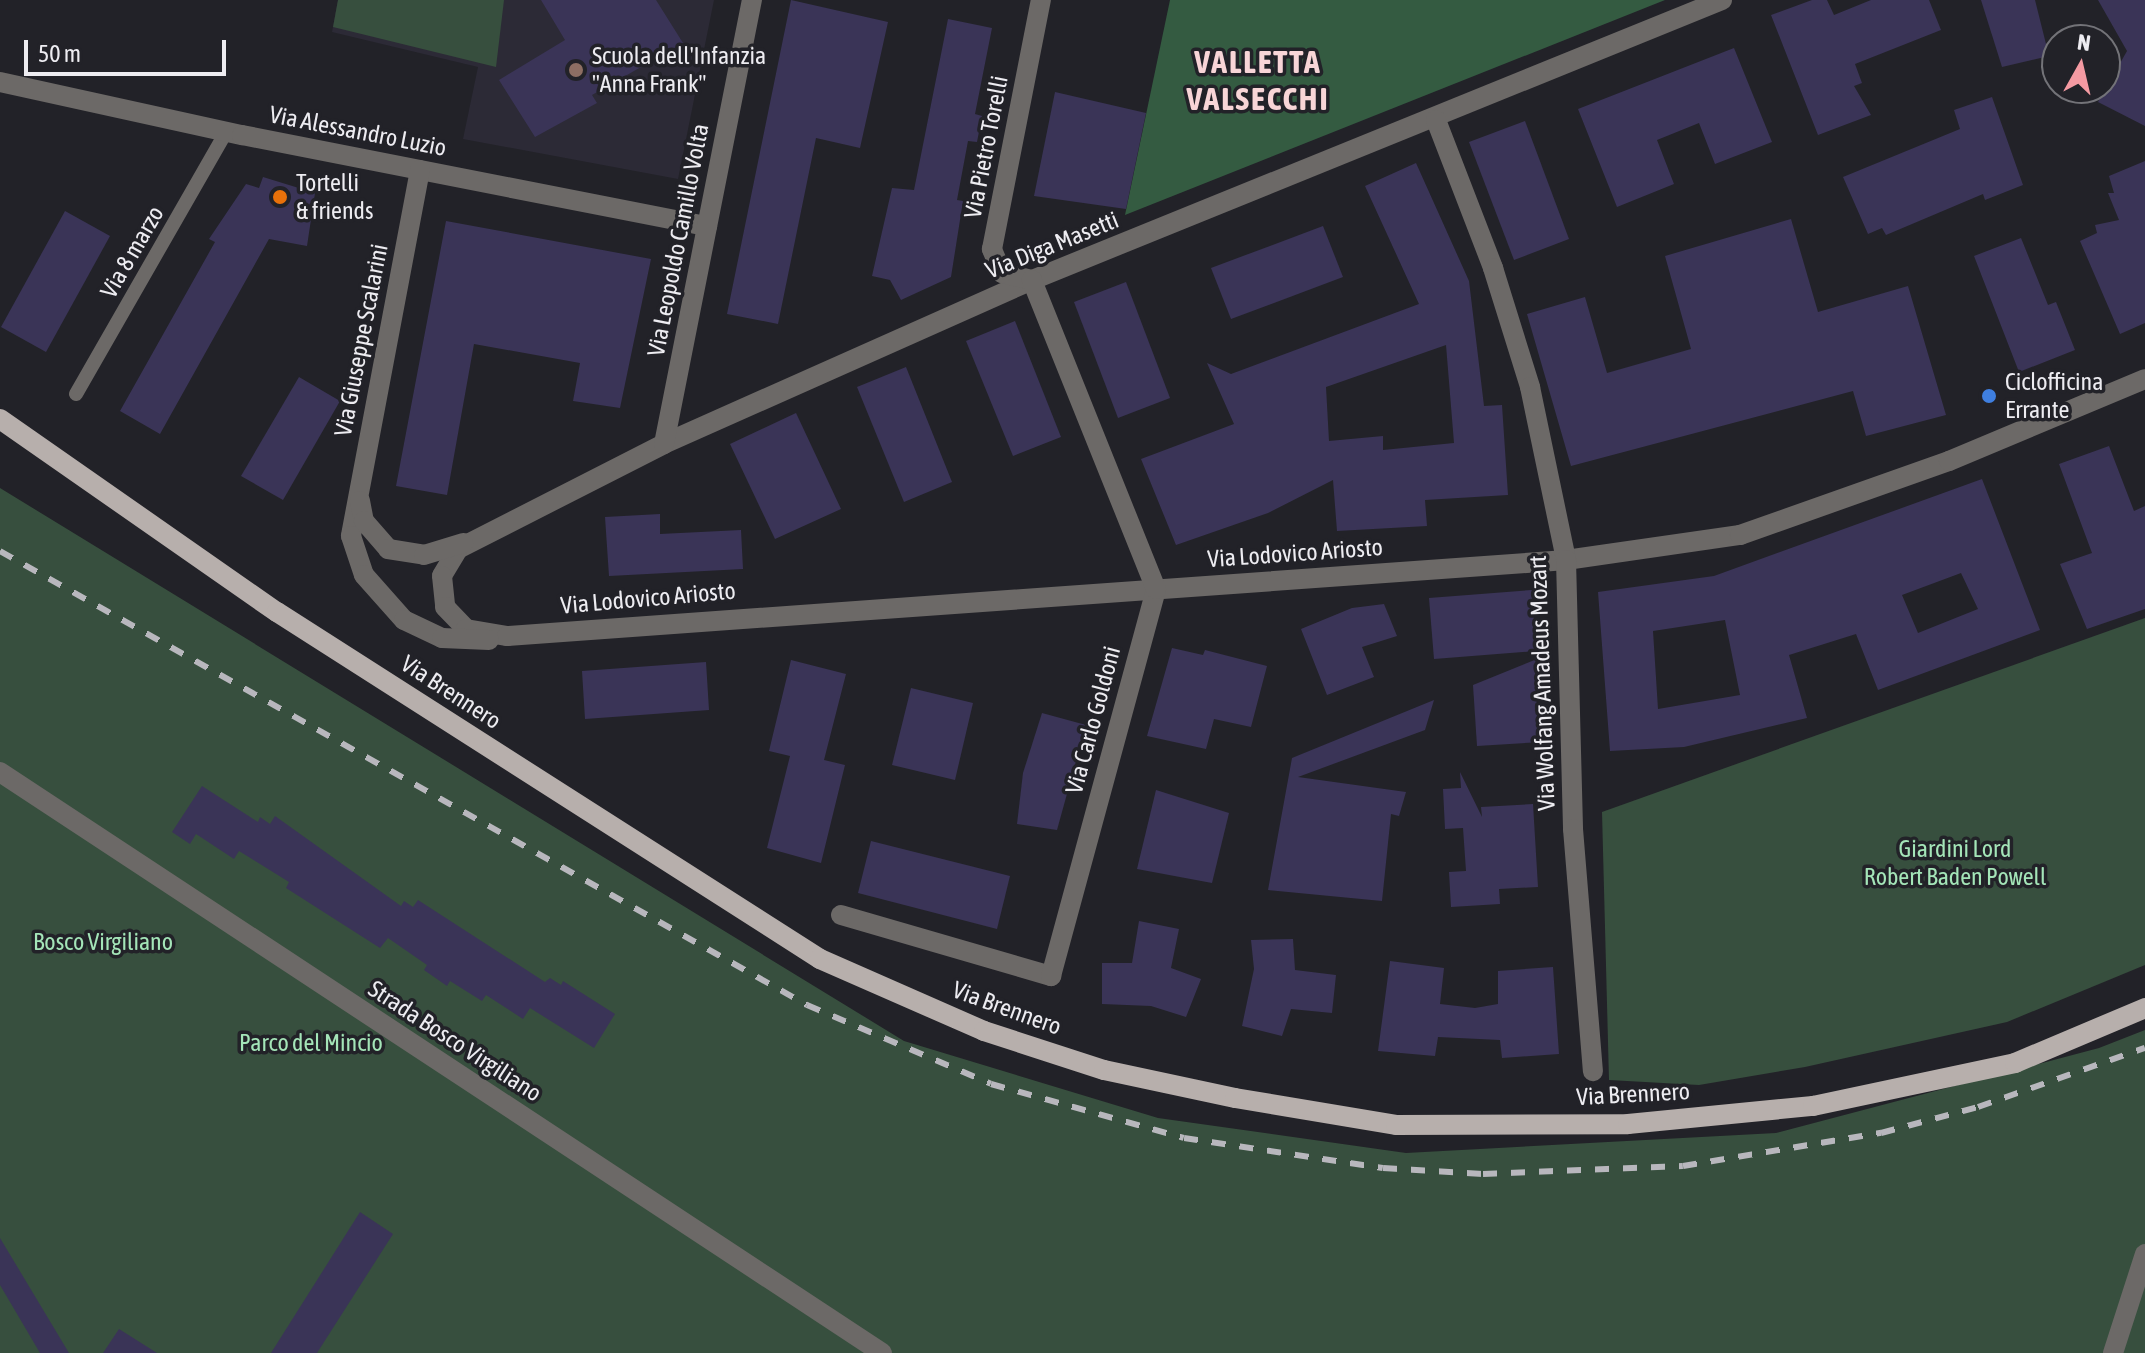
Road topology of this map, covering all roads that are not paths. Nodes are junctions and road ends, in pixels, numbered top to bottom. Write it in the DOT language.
graph roads {
  1 [pos="752,0"];
  2 [pos="1041,0"];
  3 [pos="1722,0"];
  4 [pos="0,82"];
  5 [pos="1436,120"];
  6 [pos="226,132"];
  7 [pos="420,170"];
  8 [pos="707,226"];
  9 [pos="1032,280"];
  10 [pos="2145,379"];
  11 [pos="76,394"];
  12 [pos="0,419"];
  13 [pos="664,444"];
  14 [pos="362,473"];
  15 [pos="471,541"];
  16 [pos="1566,560"];
  17 [pos="1156,589"];
  18 [pos="441,592"];
  19 [pos="507,636"];
  20 [pos="0,772"];
  21 [pos="841,915"];
  22 [pos="2145,1008"];
  23 [pos="1593,1071"];
  24 [pos="2145,1254"];
  25 [pos="2118,1350"];
  26 [pos="882,1353"];
  1 -- 8 [label="street, Via Leopoldo Camillo Volta"];
  2 -- 9 [label="street, Via Pietro Torelli"];
  3 -- 5 [label="street, Via Diga Masetti"];
  4 -- 6 [label="street, Via Alessandro Luzio"];
  5 -- 9 [label="street, Via Diga Masetti"];
  5 -- 16 [label="street, Via Wolfang Amadeus Mozart"];
  6 -- 7 [label="street, Via Alessandro Luzio"];
  6 -- 11 [label="lane, Via 8 marzo"];
  7 -- 8 [label="street, Via Alessandro Luzio"];
  7 -- 14 [label="street, Via Giuseppe Scalarini"];
  8 -- 13 [label="street, Via Leopoldo Camillo Volta"];
  9 -- 13 [label="street, Via Diga Masetti"];
  9 -- 17 [label="street"];
  10 -- 16 [label="street, Via Lodovico Ariosto"];
  12 -- 22 [label="main road, Via Brennero"];
  13 -- 15 [label="street, Via Diga Masetti"];
  14 -- 15 [label="street"];
  14 -- 19 [label="street"];
  15 -- 18 [label="street, Via Diga Masetti"];
  16 -- 17 [label="street, Via Lodovico Ariosto"];
  16 -- 23 [label="street, Via Wolfang Amadeus Mozart"];
  17 -- 19 [label="street, Via Lodovico Ariosto"];
  17 -- 21 [label="street, Via Carlo Goldoni"];
  18 -- 19 [label="street, Via Lodovico Ariosto"];
  20 -- 26 [label="street, Strada Bosco Virgiliano"];
  24 -- 25 [label="street"];
}
